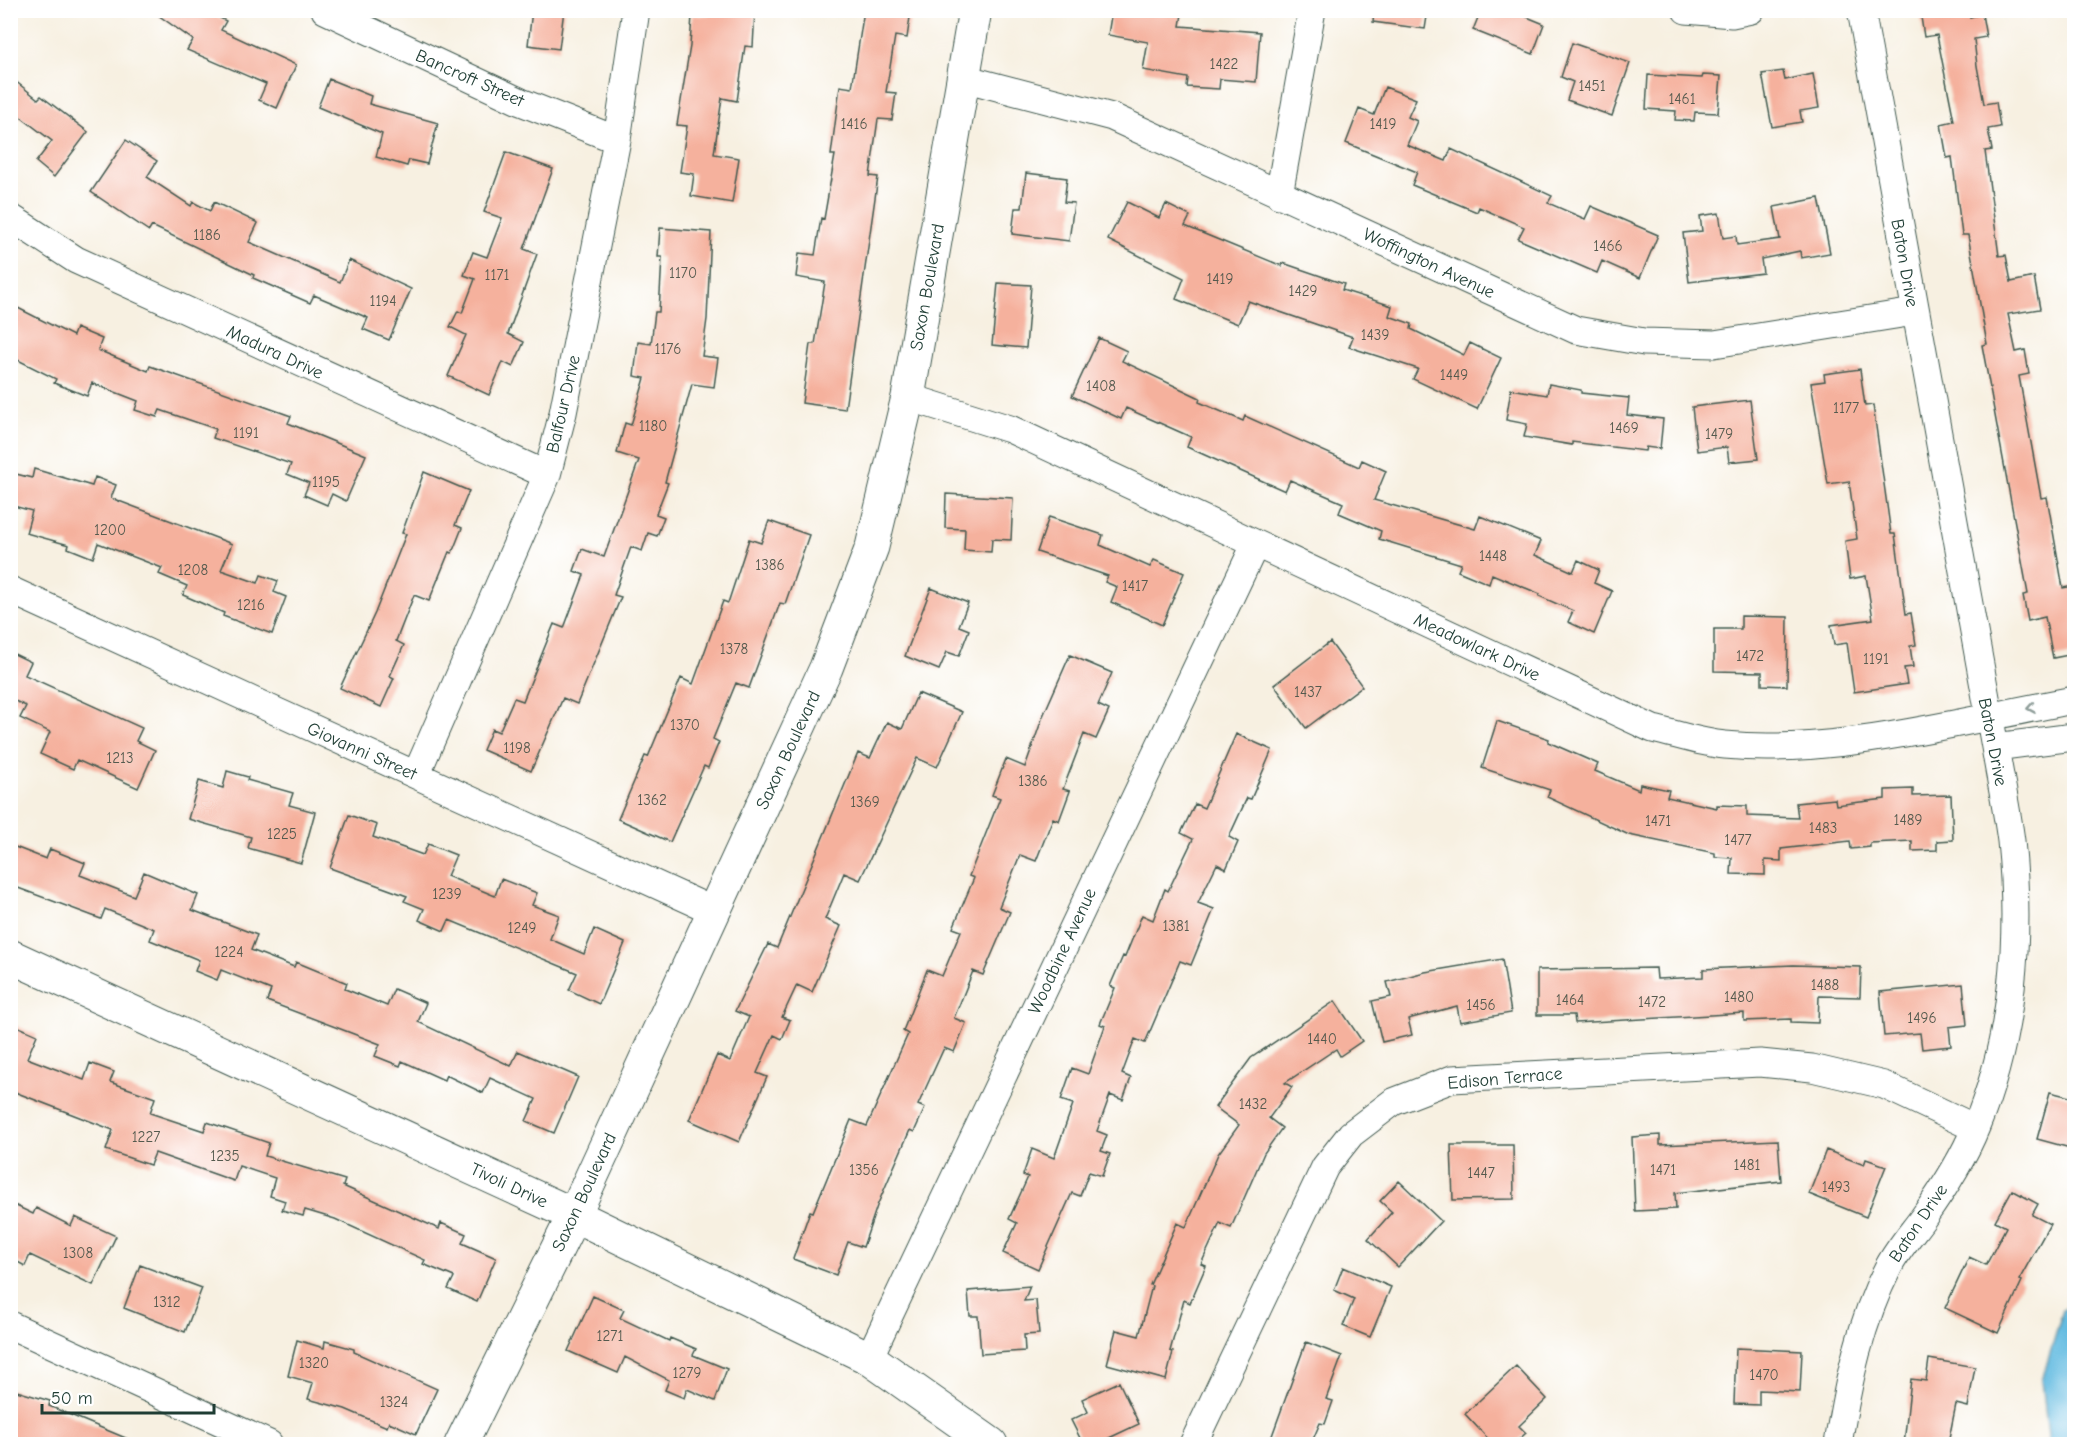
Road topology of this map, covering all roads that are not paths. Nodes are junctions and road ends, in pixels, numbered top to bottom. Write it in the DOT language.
graph roads {
  1 [pos="325,10"];
  2 [pos="636,10"];
  3 [pos="975,10"];
  4 [pos="1312,10"];
  5 [pos="1686,10"];
  6 [pos="1751,10"];
  7 [pos="1861,10"];
  8 [pos="963,78"];
  9 [pos="617,140"];
  10 [pos="1279,195"];
  11 [pos="10,217"];
  12 [pos="1914,312"];
  13 [pos="908,397"];
  14 [pos="547,476"];
  15 [pos="1255,545"];
  16 [pos="10,590"];
  17 [pos="2074,700"];
  18 [pos="1988,716"];
  19 [pos="2074,736"];
  20 [pos="1995,747"];
  21 [pos="416,775"];
  22 [pos="714,911"];
  23 [pos="10,956"];
  24 [pos="1975,1128"];
  25 [pos="574,1215"];
  26 [pos="10,1325"];
  27 [pos="869,1358"];
  28 [pos="269,1444"];
  29 [pos="461,1444"];
  30 [pos="991,1444"];
  31 [pos="1193,1444"];
  32 [pos="1839,1444"];
  1 -- 9 [label="street, Bancroft Street"];
  2 -- 9 [label="street, Balfour Drive"];
  3 -- 8 [label="main road, Saxon Boulevard"];
  4 -- 10 [label="street"];
  5 -- 6 [label="street"];
  7 -- 12 [label="street, Baton Drive"];
  8 -- 10 [label="street, Woffington Avenue"];
  8 -- 13 [label="main road, Saxon Boulevard"];
  9 -- 14 [label="street, Balfour Drive"];
  10 -- 12 [label="street, Woffington Avenue"];
  11 -- 14 [label="street, Madura Drive"];
  12 -- 18 [label="street, Baton Drive"];
  13 -- 15 [label="street, Meadowlark Drive"];
  13 -- 22 [label="main road, Saxon Boulevard"];
  14 -- 21 [label="street, Balfour Drive"];
  15 -- 18 [label="street, Meadowlark Drive"];
  15 -- 27 [label="street, Woodbine Avenue"];
  16 -- 21 [label="street, Giovanni Street"];
  17 -- 18 [label="street, Meadowlark Drive, one-way"];
  18 -- 20 [label="street, Baton Drive"];
  19 -- 20 [label="street"];
  20 -- 24 [label="street, Baton Drive"];
  21 -- 22 [label="street, Giovanni Street"];
  22 -- 25 [label="main road, Saxon Boulevard"];
  23 -- 25 [label="main road, Tivoli Drive"];
  24 -- 31 [label="street, Edison Terrace"];
  24 -- 32 [label="street, Baton Drive"];
  25 -- 27 [label="main road, Tivoli Drive"];
  25 -- 29 [label="main road, Saxon Boulevard"];
  26 -- 28 [label="street"];
  27 -- 30 [label="main road, Tivoli Drive"];
}
